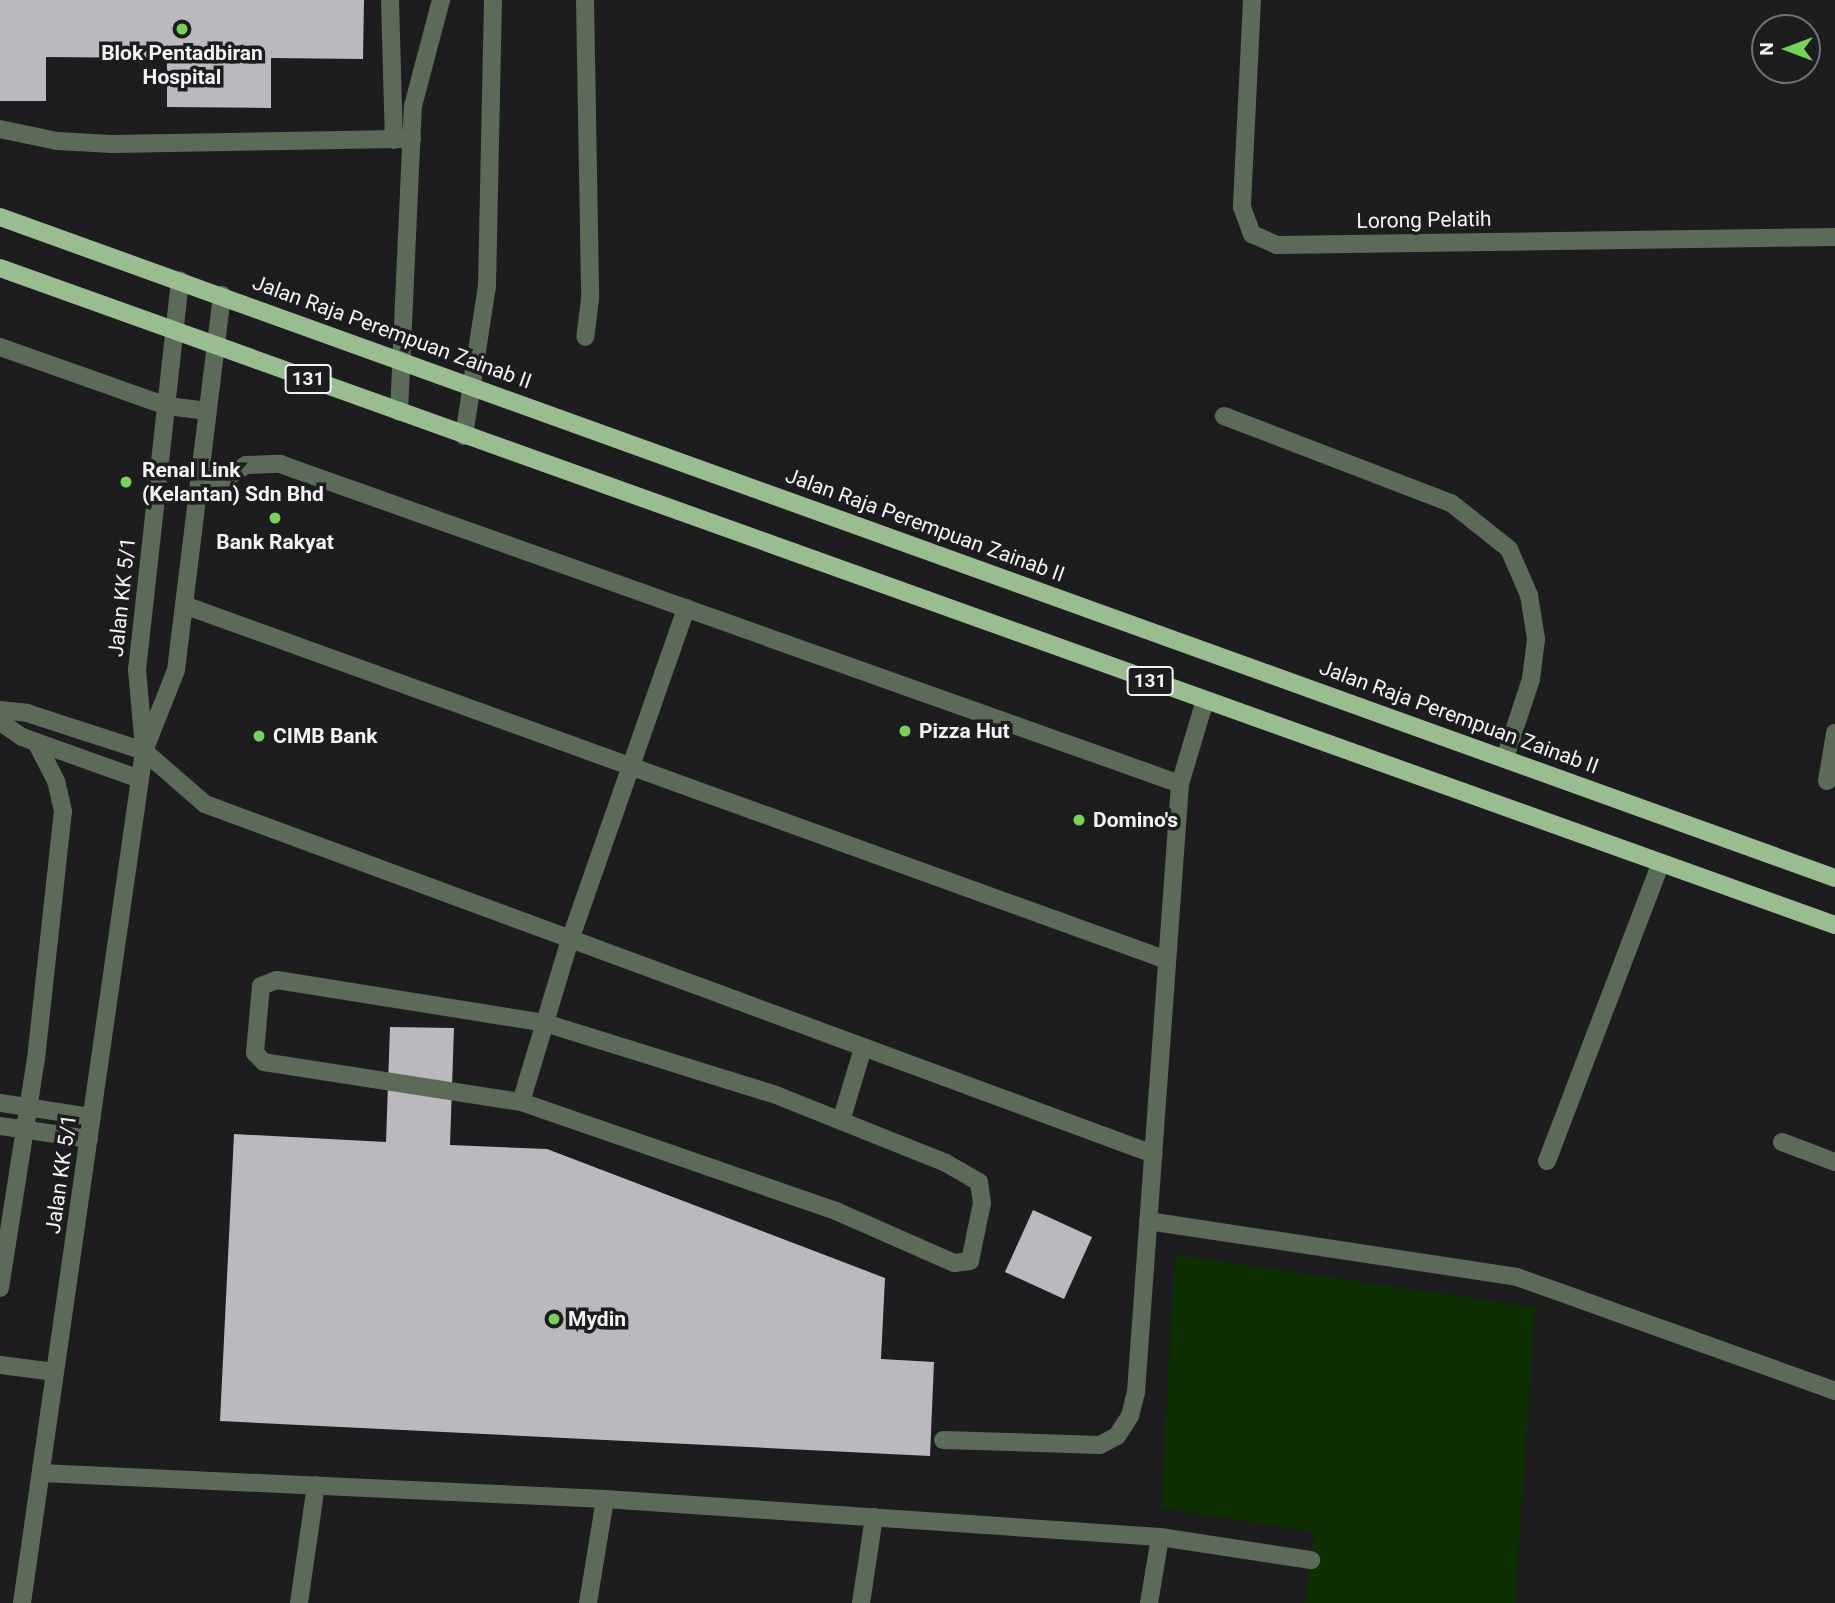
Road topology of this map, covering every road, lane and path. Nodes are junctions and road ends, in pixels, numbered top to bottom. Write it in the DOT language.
graph roads {
  1 [pos="390,0"];
  2 [pos="441,0"];
  3 [pos="493,0"];
  4 [pos="585,0"];
  5 [pos="1252,0"];
  6 [pos="0,128"];
  7 [pos="403,140"];
  8 [pos="0,217"];
  9 [pos="1835,237"];
  10 [pos="0,268"];
  11 [pos="180,281"];
  12 [pos="222,295"];
  13 [pos="175,332"];
  14 [pos="585,337"];
  15 [pos="216,346"];
  16 [pos="0,347"];
  17 [pos="401,360"];
  18 [pos="472,385"];
  19 [pos="166,406"];
  20 [pos="208,411"];
  21 [pos="399,412"];
  22 [pos="1224,416"];
  23 [pos="464,436"];
  24 [pos="198,497"];
  25 [pos="184,606"];
  26 [pos="686,608"];
  27 [pos="1205,700"];
  28 [pos="0,710"];
  29 [pos="0,722"];
  30 [pos="1835,733"];
  31 [pos="36,742"];
  32 [pos="144,751"];
  33 [pos="1505,758"];
  34 [pos="630,767"];
  35 [pos="140,779"];
  36 [pos="1828,781"];
  37 [pos="1180,784"];
  38 [pos="1661,863"];
  39 [pos="1835,878"];
  40 [pos="1835,925"];
  41 [pos="570,940"];
  42 [pos="1167,960"];
  43 [pos="545,1024"];
  44 [pos="863,1048"];
  45 [pos="521,1102"];
  46 [pos="0,1103"];
  47 [pos="29,1107"];
  48 [pos="92,1117"];
  49 [pos="841,1121"];
  50 [pos="0,1125"];
  51 [pos="25,1129"];
  52 [pos="89,1139"];
  53 [pos="1782,1142"];
  54 [pos="1153,1154"];
  55 [pos="1547,1161"];
  56 [pos="1835,1162"];
  57 [pos="1148,1221"];
  58 [pos="1,1280"];
  59 [pos="0,1365"];
  60 [pos="55,1372"];
  61 [pos="1835,1391"];
  62 [pos="943,1440"];
  63 [pos="41,1473"];
  64 [pos="316,1485"];
  65 [pos="605,1499"];
  66 [pos="874,1517"];
  67 [pos="1160,1536"];
  68 [pos="1311,1560"];
  69 [pos="22,1603"];
  70 [pos="299,1603"];
  71 [pos="588,1603"];
  72 [pos="861,1603"];
  73 [pos="1149,1603"];
  1 -- 7 [label="street"];
  2 -- 7 [label="street"];
  3 -- 18 [label="street"];
  4 -- 14 [label="street"];
  5 -- 9 [label="street, Lorong Pelatih"];
  6 -- 7 [label="street"];
  7 -- 17 [label="street"];
  8 -- 11 [label="main road, Jalan Raja Perempuan Zainab II / 131"];
  10 -- 13 [label="main road, 131"];
  11 -- 12 [label="main road, Jalan Raja Perempuan Zainab II / 131"];
  11 -- 13 [label="street, Jalan KK 5/1"];
  12 -- 15 [label="street, Jalan KK 5/1"];
  12 -- 17 [label="main road, Jalan Raja Perempuan Zainab II / 131"];
  13 -- 15 [label="main road, 131"];
  13 -- 19 [label="street, Jalan KK 5/1"];
  15 -- 20 [label="street, Jalan KK 5/1"];
  15 -- 21 [label="main road, 131"];
  16 -- 19 [label="street"];
  17 -- 18 [label="main road, Jalan Raja Perempuan Zainab II / 131"];
  17 -- 21 [label="street"];
  18 -- 23 [label="street"];
  18 -- 33 [label="main road, Jalan Raja Perempuan Zainab II / 131"];
  19 -- 20 [label="street"];
  19 -- 32 [label="street, Jalan KK 5/1"];
  20 -- 24 [label="street, Jalan KK 5/1"];
  21 -- 23 [label="main road, 131"];
  22 -- 33 [label="street"];
  23 -- 27 [label="main road, 131"];
  24 -- 25 [label="street, Jalan KK 5/1"];
  24 -- 26 [label="street"];
  25 -- 32 [label="street, Jalan KK 5/1"];
  25 -- 34 [label="street"];
  26 -- 34 [label="street"];
  26 -- 37 [label="street"];
  27 -- 37 [label="street"];
  27 -- 38 [label="main road, 131"];
  28 -- 32 [label="street"];
  29 -- 31 [label="street"];
  30 -- 36 [label="street"];
  31 -- 35 [label="street"];
  31 -- 47 [label="street"];
  32 -- 35 [label="street, Jalan KK 5/1"];
  32 -- 41 [label="street"];
  33 -- 39 [label="main road, Jalan Raja Perempuan Zainab II / 131"];
  34 -- 41 [label="street"];
  34 -- 42 [label="street"];
  35 -- 48 [label="street, Jalan KK 5/1"];
  37 -- 42 [label="street"];
  38 -- 40 [label="main road, 131"];
  38 -- 55 [label="street"];
  41 -- 43 [label="street"];
  41 -- 44 [label="street"];
  42 -- 54 [label="street"];
  43 -- 45 [label="street"];
  43 -- 45 [label="street"];
  43 -- 49 [label="street"];
  44 -- 49 [label="street"];
  44 -- 54 [label="street"];
  45 -- 49 [label="street"];
  46 -- 47 [label="street"];
  47 -- 48 [label="street"];
  47 -- 51 [label="street"];
  48 -- 52 [label="street, Jalan KK 5/1"];
  50 -- 51 [label="street"];
  51 -- 52 [label="street"];
  51 -- 58 [label="street"];
  52 -- 60 [label="street, Jalan KK 5/1"];
  53 -- 56 [label="street"];
  54 -- 57 [label="street"];
  57 -- 61 [label="street"];
  57 -- 62 [label="street"];
  59 -- 60 [label="street"];
  60 -- 63 [label="street, Jalan KK 5/1"];
  63 -- 64 [label="street"];
  63 -- 69 [label="street, Jalan KK 5/1"];
  64 -- 65 [label="street"];
  64 -- 70 [label="street"];
  65 -- 66 [label="street"];
  65 -- 71 [label="street"];
  66 -- 67 [label="street"];
  66 -- 72 [label="street"];
  67 -- 68 [label="street"];
  67 -- 73 [label="street"];
}
